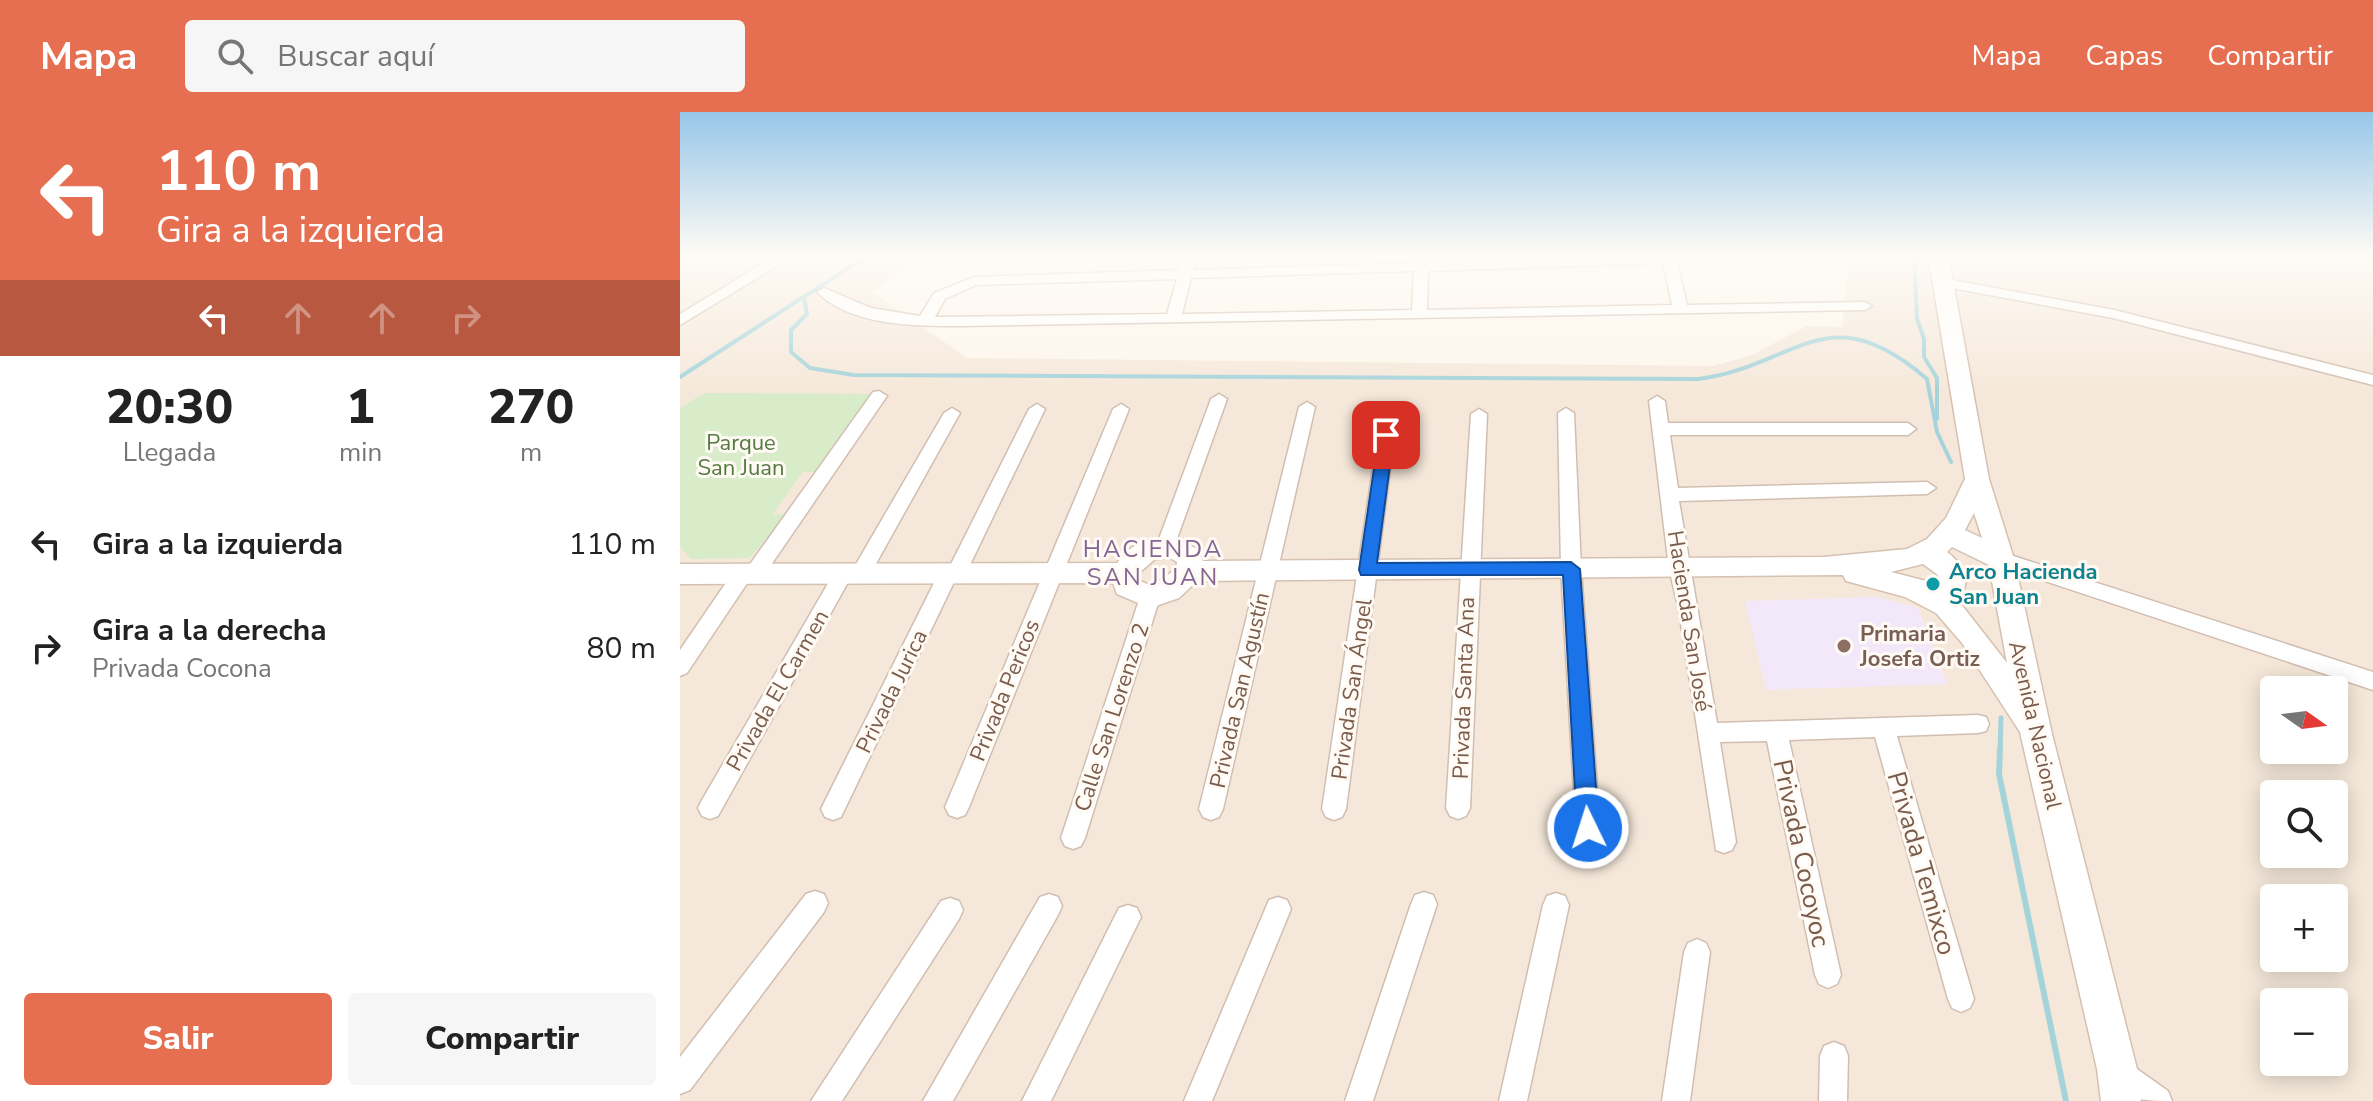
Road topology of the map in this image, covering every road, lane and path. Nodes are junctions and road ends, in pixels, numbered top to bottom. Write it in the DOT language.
graph roads {
  1 [pos="713,300"];
  2 [pos="836,300"];
  3 [pos="937,300"];
  4 [pos="1178,300"];
  5 [pos="1420,300"];
  6 [pos="1679,300"];
  7 [pos="1946,300"];
  8 [pos="2062,300"];
  9 [pos="680,301"];
  10 [pos="1865,306"];
  11 [pos="700,308"];
  12 [pos="1681,310"];
  13 [pos="1419,315"];
  14 [pos="1173,319"];
  15 [pos="680,320"];
  16 [pos="925,321"];
  17 [pos="2373,380"];
  18 [pos="879,396"];
  19 [pos="1219,399"];
  20 [pos="1657,401"];
  21 [pos="1307,407"];
  22 [pos="1390,408"];
  23 [pos="1037,409"];
  24 [pos="1121,409"];
  25 [pos="952,413"];
  26 [pos="1566,413"];
  27 [pos="1479,414"];
  28 [pos="1661,429"];
  29 [pos="1908,429"];
  30 [pos="1977,479"];
  31 [pos="1927,488"];
  32 [pos="1671,495"];
  33 [pos="1950,534"];
  34 [pos="1165,547"];
  35 [pos="1929,554"];
  36 [pos="2001,559"];
  37 [pos="1824,567"];
  38 [pos="1679,568"];
  39 [pos="1469,569"];
  40 [pos="1571,569"];
  41 [pos="1367,570"];
  42 [pos="1190,571"];
  43 [pos="1267,571"];
  44 [pos="749,573"];
  45 [pos="852,573"];
  46 [pos="952,573"];
  47 [pos="1051,573"];
  48 [pos="1125,573"];
  49 [pos="680,574"];
  50 [pos="1150,597"];
  51 [pos="1937,598"];
  52 [pos="2012,615"];
  53 [pos="1963,625"];
  54 [pos="680,667"];
  55 [pos="2373,681"];
  56 [pos="1978,724"];
  57 [pos="1883,727"];
  58 [pos="1776,730"];
  59 [pos="1707,733"];
  60 [pos="2036,734"];
  61 [pos="957,807"];
  62 [pos="710,808"];
  63 [pos="1458,808"];
  64 [pos="833,809"];
  65 [pos="1211,809"];
  66 [pos="1334,809"];
  67 [pos="1588,828"];
  68 [pos="1073,838"];
  69 [pos="1724,842"];
  70 [pos="815,903"];
  71 [pos="1424,904"];
  72 [pos="1556,905"];
  73 [pos="1049,906"];
  74 [pos="1278,909"];
  75 [pos="950,910"];
  76 [pos="1128,917"];
  77 [pos="1697,952"];
  78 [pos="1828,975"];
  79 [pos="1961,999"];
  80 [pos="1834,1056"];
  81 [pos="680,1080"];
  82 [pos="2119,1085"];
  83 [pos="825,1101"];
  84 [pos="937,1101"];
  85 [pos="1036,1101"];
  86 [pos="1198,1101"];
  87 [pos="1359,1101"];
  88 [pos="1513,1101"];
  89 [pos="1676,1101"];
  90 [pos="1833,1101"];
  91 [pos="2158,1101"];
  1 -- 11 [label="street"];
  2 -- 16 [label="street"];
  3 -- 16 [label="street"];
  4 -- 14 [label="street"];
  5 -- 13 [label="street"];
  6 -- 12 [label="street"];
  7 -- 30 [label="street, Avenida Nacional"];
  8 -- 17 [label="street"];
  9 -- 11 [label="street"];
  10 -- 12 [label="street"];
  11 -- 15 [label="street"];
  12 -- 13 [label="street"];
  13 -- 14 [label="street"];
  14 -- 16 [label="street"];
  18 -- 44 [label="street"];
  19 -- 34 [label="street"];
  20 -- 28 [label="street, Hacienda San José"];
  21 -- 43 [label="street, Privada San Agustín"];
  22 -- 41 [label="street, Privada San Ángel"];
  23 -- 46 [label="street, Privada Jurica"];
  24 -- 47 [label="street, Privada Pericos"];
  25 -- 45 [label="street, Privada El Carmen"];
  26 -- 40 [label="street"];
  27 -- 39 [label="street, Privada Santa Ana"];
  28 -- 29 [label="street"];
  28 -- 32 [label="street, Hacienda San José"];
  30 -- 33 [label="street"];
  30 -- 36 [label="street, Avenida Nacional"];
  31 -- 32 [label="street"];
  32 -- 38 [label="street, Hacienda San José"];
  33 -- 35 [label="street"];
  33 -- 36 [label="street"];
  34 -- 42 [label="street"];
  34 -- 48 [label="street"];
  35 -- 37 [label="street"];
  35 -- 51 [label="street"];
  36 -- 52 [label="street, Avenida Nacional"];
  36 -- 55 [label="street"];
  37 -- 38 [label="street"];
  37 -- 51 [label="street"];
  38 -- 40 [label="street"];
  38 -- 59 [label="street, Hacienda San José"];
  39 -- 40 [label="street"];
  39 -- 41 [label="street"];
  39 -- 63 [label="street, Privada Santa Ana"];
  40 -- 67 [label="street"];
  41 -- 43 [label="street"];
  41 -- 66 [label="street, Privada San Ángel"];
  42 -- 43 [label="street"];
  42 -- 50 [label="street"];
  43 -- 65 [label="street, Privada San Agustín"];
  44 -- 45 [label="street"];
  44 -- 49 [label="street"];
  44 -- 54 [label="street"];
  45 -- 46 [label="street"];
  45 -- 62 [label="street, Privada El Carmen"];
  46 -- 47 [label="street"];
  46 -- 64 [label="street, Privada Jurica"];
  47 -- 48 [label="street"];
  47 -- 61 [label="street, Privada Pericos"];
  48 -- 50 [label="street"];
  50 -- 68 [label="street, Calle San Lorenzo 2"];
  51 -- 53 [label="street"];
  52 -- 53 [label="street"];
  52 -- 60 [label="street, Avenida Nacional"];
  53 -- 60 [label="street"];
  56 -- 57 [label="street"];
  57 -- 58 [label="street"];
  57 -- 79 [label="street, Privada Temixco"];
  58 -- 59 [label="street"];
  58 -- 78 [label="street, Privada Cocoyoc"];
  59 -- 69 [label="street, Hacienda San José"];
  60 -- 82 [label="street, Avenida Nacional"];
  70 -- 81 [label="street"];
  71 -- 87 [label="street"];
  72 -- 88 [label="street"];
  73 -- 84 [label="street"];
  74 -- 86 [label="street"];
  75 -- 83 [label="street"];
  76 -- 85 [label="street"];
  77 -- 89 [label="street"];
  80 -- 90 [label="street"];
  82 -- 91 [label="street"];
}
